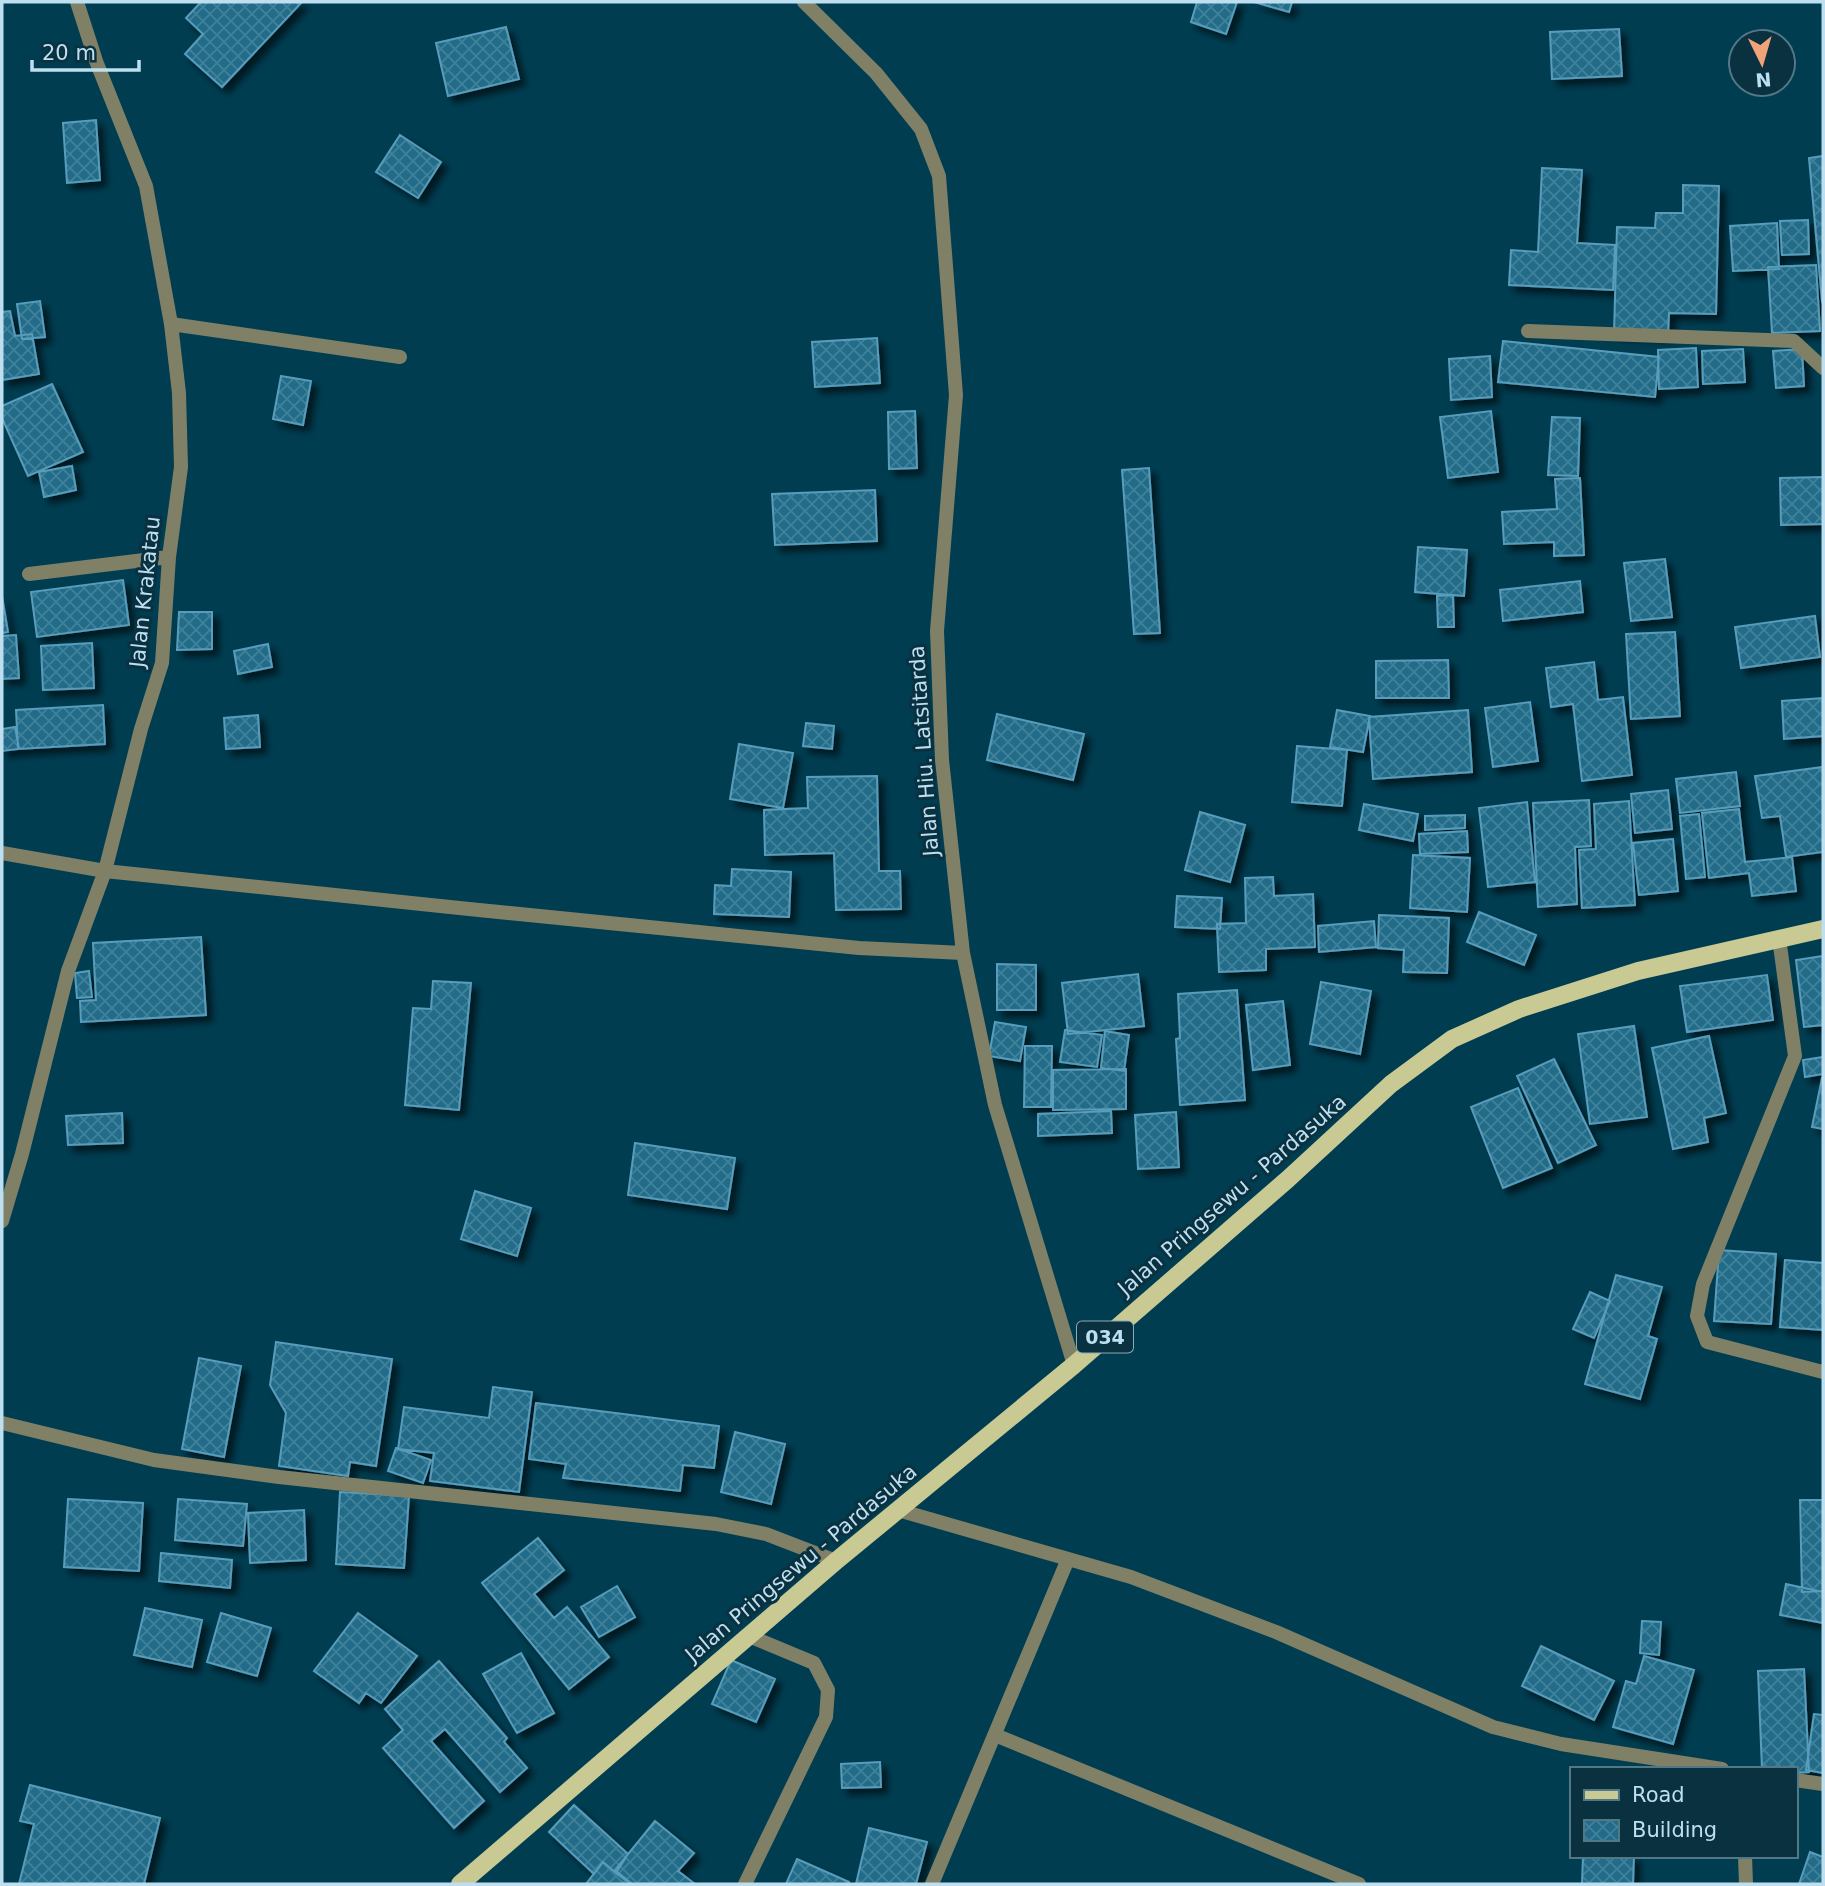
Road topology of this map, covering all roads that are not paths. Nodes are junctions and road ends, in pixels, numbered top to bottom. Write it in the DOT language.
graph roads {
  1 [pos="77,2"];
  2 [pos="804,2"];
  3 [pos="171,324"];
  4 [pos="1528,331"];
  5 [pos="400,357"];
  6 [pos="1823,369"];
  7 [pos="169,557"];
  8 [pos="29,575"];
  9 [pos="2,853"];
  10 [pos="106,870"];
  11 [pos="1823,929"];
  12 [pos="1779,938"];
  13 [pos="962,953"];
  14 [pos="2,1222"];
  15 [pos="1074,1365"];
  16 [pos="1823,1372"];
  17 [pos="2,1423"];
  18 [pos="898,1510"];
  19 [pos="1068,1559"];
  20 [pos="836,1561"];
  21 [pos="749,1636"];
  22 [pos="995,1735"];
  23 [pos="1709,1767"];
  24 [pos="1797,1780"];
  25 [pos="1823,1784"];
  26 [pos="1745,1858"];
  27 [pos="460,1884"];
  28 [pos="745,1884"];
  29 [pos="932,1884"];
  30 [pos="1359,1884"];
  31 [pos="1746,1884"];
  1 -- 3 [label="street, Jalan Krakatau"];
  2 -- 13 [label="street, Jalan Hiu. Latsitarda"];
  3 -- 5 [label="street"];
  3 -- 7 [label="street, Jalan Krakatau"];
  4 -- 6 [label="street"];
  7 -- 8 [label="street"];
  7 -- 10 [label="street, Jalan Krakatau"];
  9 -- 10 [label="street"];
  10 -- 13 [label="street"];
  10 -- 14 [label="street, Jalan Krakatau"];
  11 -- 12 [label="main road, Jalan Pringsewu - Pardasuka / 034"];
  12 -- 15 [label="main road, Jalan Pringsewu - Pardasuka / 034"];
  12 -- 16 [label="street"];
  13 -- 15 [label="street, Jalan Hiu. Latsitarda"];
  15 -- 18 [label="main road, Jalan Pringsewu - Pardasuka / 034"];
  17 -- 20 [label="street"];
  18 -- 19 [label="street"];
  18 -- 20 [label="main road, Jalan Pringsewu - Pardasuka / 034"];
  19 -- 22 [label="street"];
  19 -- 23 [label="street"];
  20 -- 21 [label="main road, Jalan Pringsewu - Pardasuka / 034"];
  21 -- 27 [label="main road, Jalan Pringsewu - Pardasuka / 034"];
  21 -- 28 [label="street"];
  22 -- 29 [label="street"];
  22 -- 30 [label="street"];
  24 -- 25 [label="street"];
  26 -- 31 [label="street"];
}
